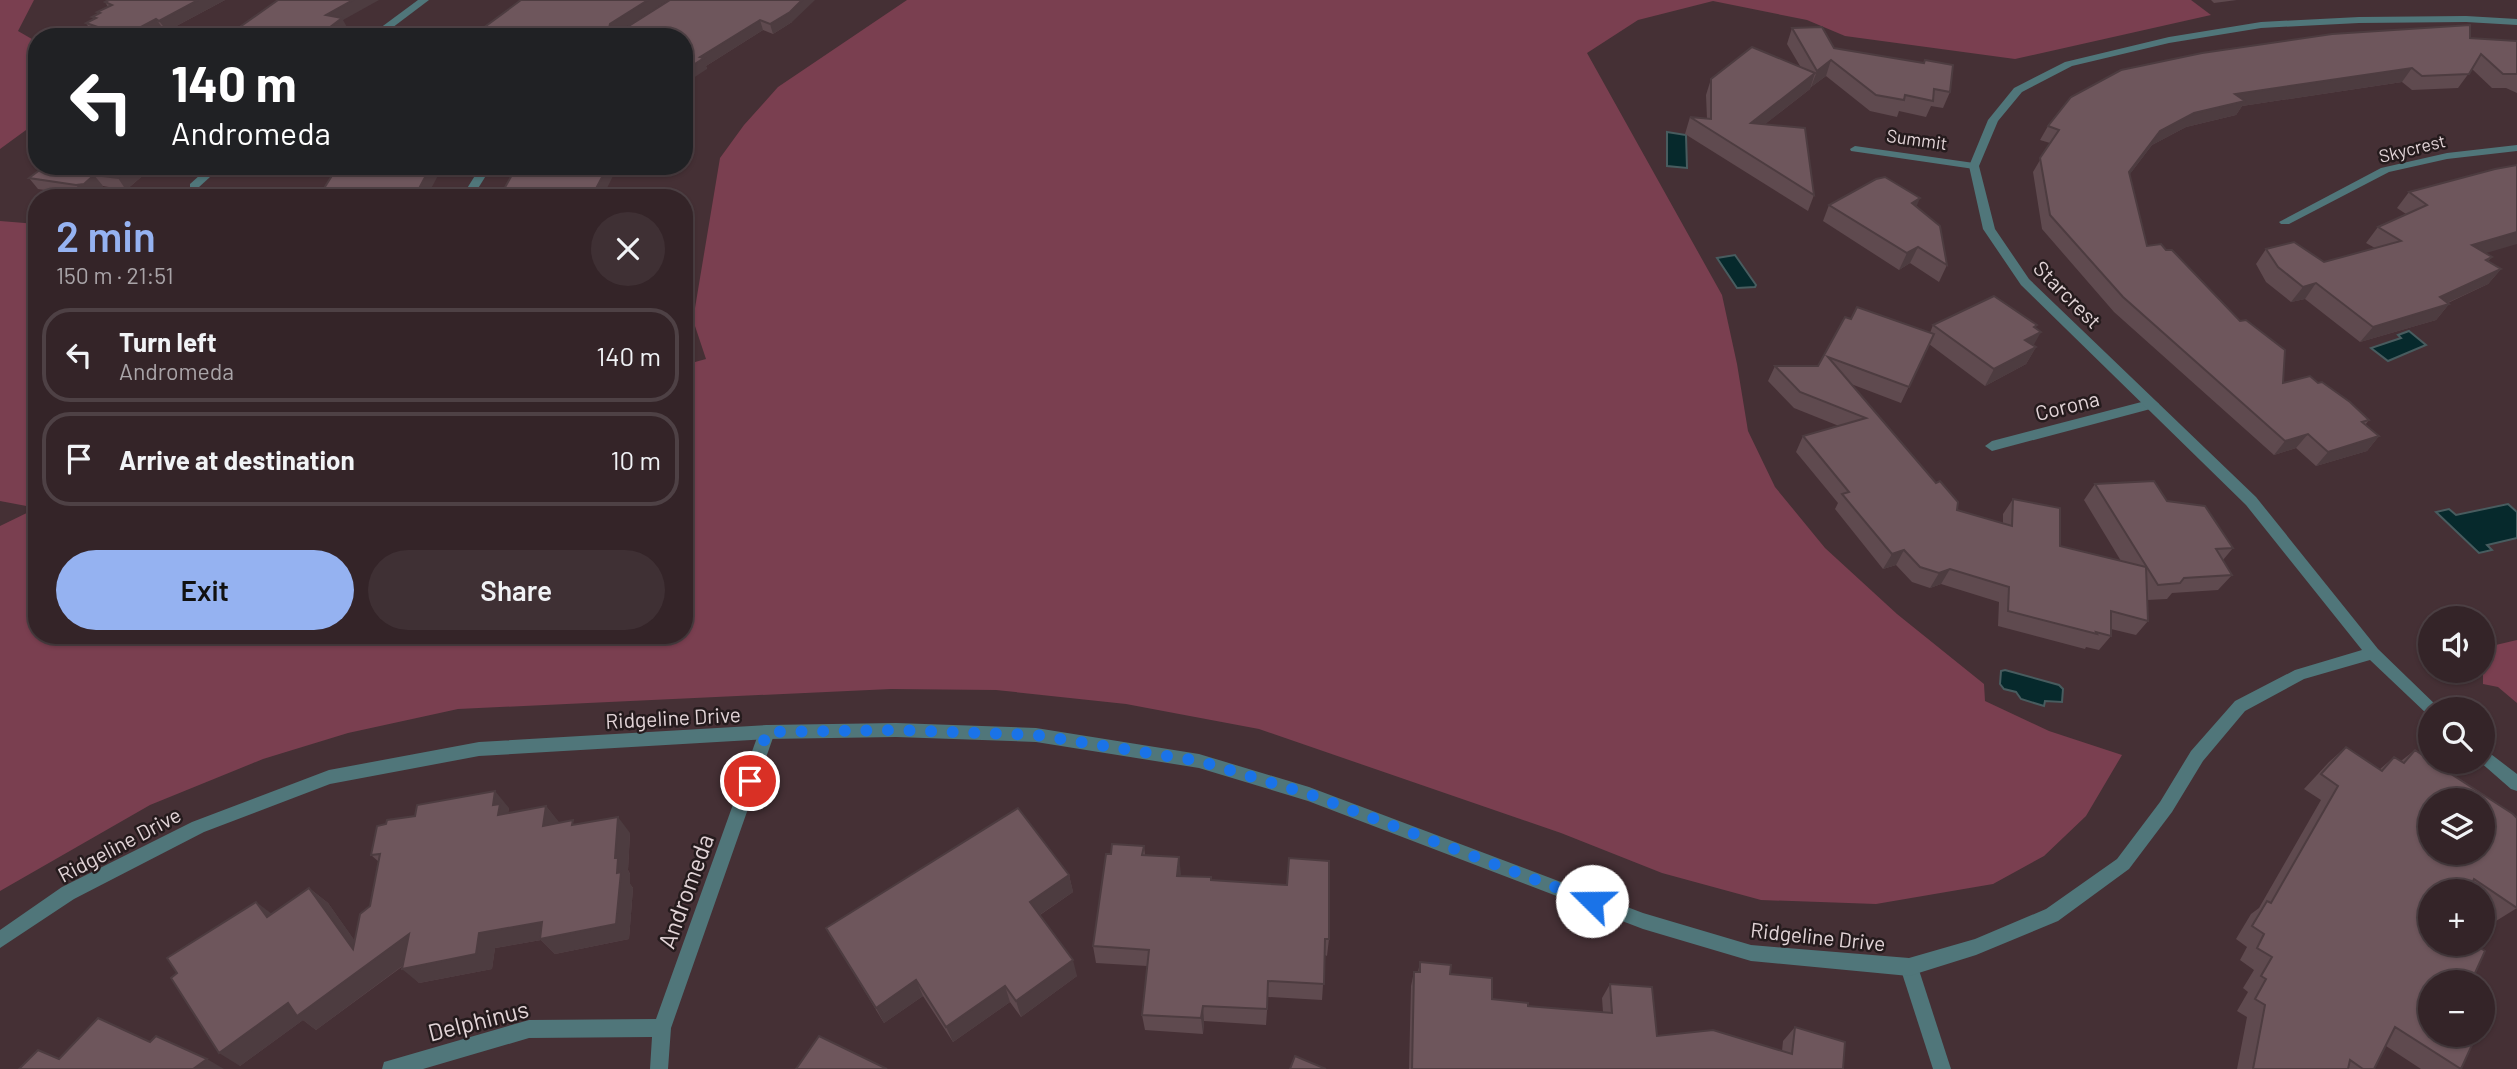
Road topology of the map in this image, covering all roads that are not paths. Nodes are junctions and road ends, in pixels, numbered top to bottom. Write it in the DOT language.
graph roads {
  1 [pos="424,0"];
  2 [pos="2517,22"];
  3 [pos="385,28"];
  4 [pos="2517,148"];
  5 [pos="1855,149"];
  6 [pos="1974,166"];
  7 [pos="207,175"];
  8 [pos="194,186"];
  9 [pos="2285,222"];
  10 [pos="2153,404"];
  11 [pos="1992,446"];
  12 [pos="2373,653"];
  13 [pos="2419,697"];
  14 [pos="767,732"];
  15 [pos="2495,765"];
  16 [pos="2517,784"];
  17 [pos="0,940"];
  18 [pos="1909,967"];
  19 [pos="662,1028"];
  20 [pos="391,1069"];
  21 [pos="659,1069"];
  22 [pos="1942,1069"];
  1 -- 3 [label="street"];
  2 -- 6 [label="street"];
  4 -- 9 [label="street, Skycrest"];
  5 -- 6 [label="street, Summit"];
  6 -- 10 [label="street, Starcrest"];
  7 -- 8 [label="street"];
  10 -- 11 [label="street, Corona"];
  10 -- 12 [label="street, Starcrest"];
  12 -- 13 [label="street, Starcrest"];
  12 -- 18 [label="street, Ridgeline Drive"];
  14 -- 17 [label="street, Ridgeline Drive"];
  14 -- 18 [label="street, Ridgeline Drive"];
  14 -- 19 [label="street, Andromeda"];
  15 -- 16 [label="street"];
  18 -- 22 [label="street"];
  19 -- 20 [label="street, Delphinus"];
  19 -- 21 [label="street, Andromeda"];
}
